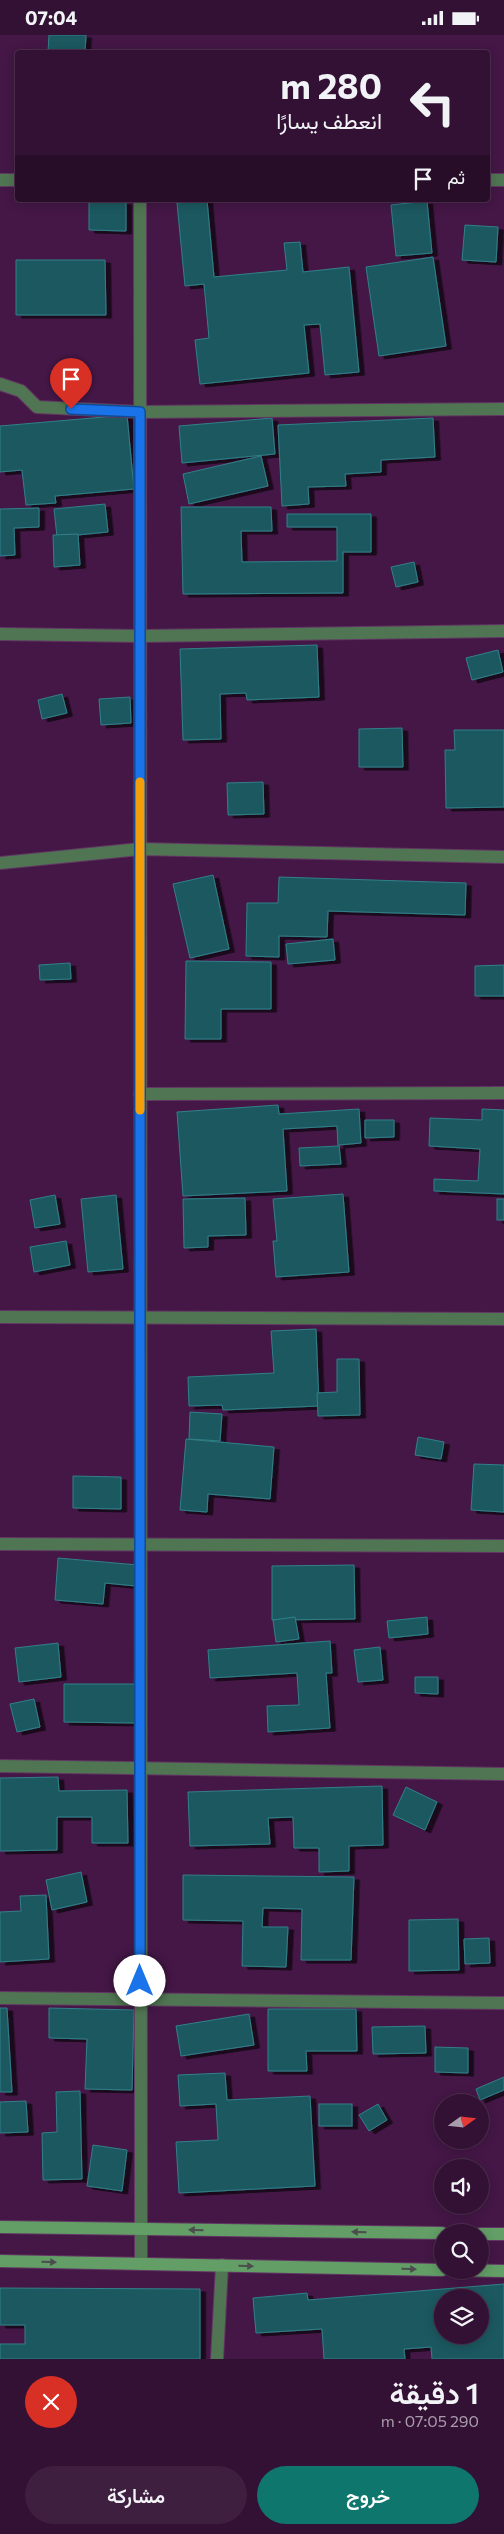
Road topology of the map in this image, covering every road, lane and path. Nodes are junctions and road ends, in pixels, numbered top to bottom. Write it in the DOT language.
graph roads {
  1 [pos="0,180"];
  2 [pos="15,180"];
  3 [pos="490,180"];
  4 [pos="504,180"];
  5 [pos="140,202"];
  6 [pos="0,384"];
  7 [pos="504,409"];
  8 [pos="140,412"];
  9 [pos="504,631"];
  10 [pos="0,634"];
  11 [pos="140,636"];
  12 [pos="140,849"];
  13 [pos="504,857"];
  14 [pos="0,863"];
  15 [pos="504,1093"];
  16 [pos="140,1094"];
  17 [pos="0,1317"];
  18 [pos="140,1317"];
  19 [pos="504,1319"];
  20 [pos="0,1544"];
  21 [pos="140,1546"];
  22 [pos="504,1546"];
  23 [pos="0,1766"];
  24 [pos="140,1769"];
  25 [pos="504,1774"];
  26 [pos="0,1998"];
  27 [pos="140,2001"];
  28 [pos="504,2003"];
  29 [pos="0,2227"];
  30 [pos="140,2229"];
  31 [pos="434,2233"];
  32 [pos="489,2234"];
  33 [pos="504,2234"];
  34 [pos="0,2261"];
  35 [pos="141,2264"];
  36 [pos="222,2265"];
  37 [pos="434,2270"];
  38 [pos="489,2271"];
  39 [pos="504,2271"];
  40 [pos="217,2359"];
  1 -- 2 [label="street"];
  3 -- 4 [label="street"];
  5 -- 8 [label="street"];
  6 -- 8 [label="street"];
  7 -- 8 [label="street"];
  8 -- 11 [label="street"];
  9 -- 11 [label="street"];
  10 -- 11 [label="street"];
  11 -- 12 [label="street"];
  12 -- 13 [label="street"];
  12 -- 14 [label="street"];
  12 -- 16 [label="street"];
  15 -- 16 [label="street"];
  16 -- 18 [label="street"];
  17 -- 18 [label="street"];
  18 -- 19 [label="street"];
  18 -- 21 [label="street"];
  20 -- 21 [label="street"];
  21 -- 22 [label="street"];
  21 -- 24 [label="street"];
  23 -- 24 [label="street"];
  24 -- 25 [label="street"];
  24 -- 27 [label="street"];
  26 -- 27 [label="street"];
  27 -- 28 [label="street"];
  27 -- 30 [label="street"];
  29 -- 30 [label="street"];
  31 -- 30 [label="street, one-way"];
  30 -- 35 [label="street"];
  32 -- 33 [label="street"];
  34 -- 35 [label="street, one-way"];
  35 -- 36 [label="street"];
  36 -- 37 [label="street, one-way"];
  36 -- 40 [label="street"];
  38 -- 39 [label="street"];
}
